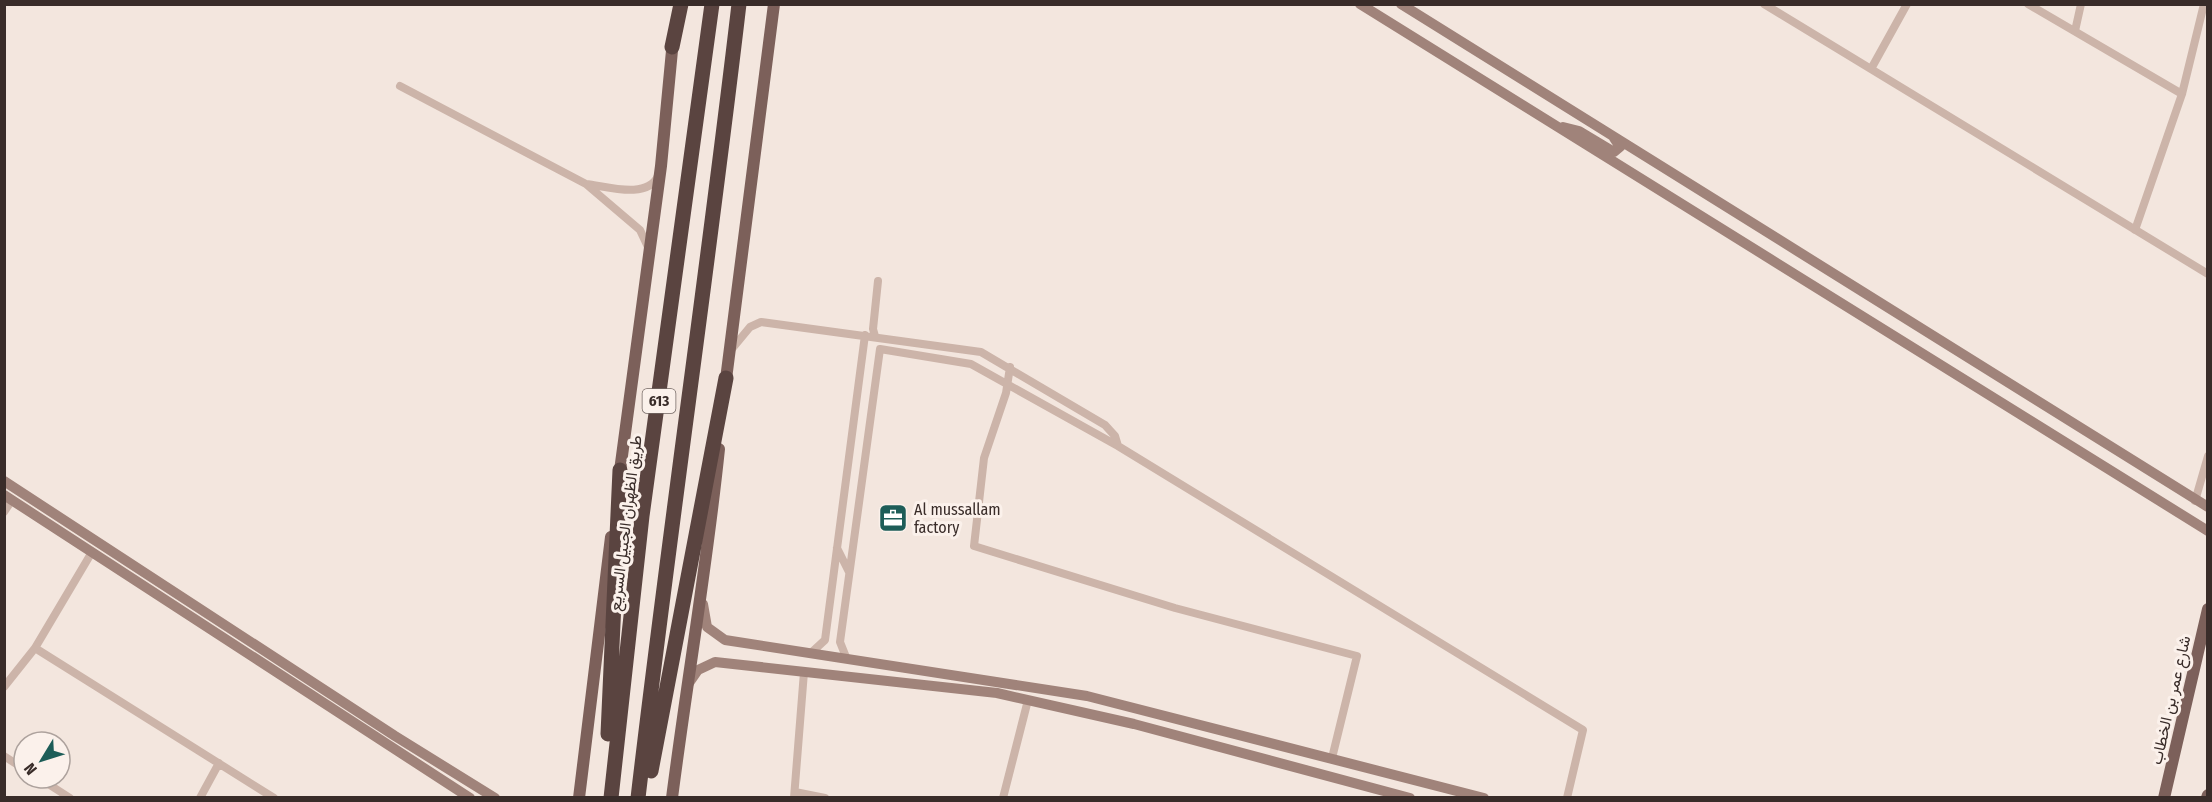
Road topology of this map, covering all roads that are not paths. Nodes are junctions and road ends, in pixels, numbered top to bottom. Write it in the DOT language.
graph roads {
  1 [pos="679,4"];
  2 [pos="712,4"];
  3 [pos="739,4"];
  4 [pos="774,4"];
  5 [pos="1360,4"];
  6 [pos="1401,4"];
  7 [pos="1764,4"];
  8 [pos="1907,4"];
  9 [pos="2028,4"];
  10 [pos="2081,4"];
  11 [pos="2204,4"];
  12 [pos="1396,27"];
  13 [pos="2075,31"];
  14 [pos="1459,41"];
  15 [pos="672,47"];
  16 [pos="1871,69"];
  17 [pos="400,86"];
  18 [pos="2182,94"];
  19 [pos="1554,125"];
  20 [pos="1613,138"];
  21 [pos="661,166"];
  22 [pos="586,184"];
  23 [pos="2135,230"];
  24 [pos="650,257"];
  25 [pos="2208,274"];
  26 [pos="878,281"];
  27 [pos="865,335"];
  28 [pos="878,337"];
  29 [pos="880,349"];
  30 [pos="731,350"];
  31 [pos="1010,367"];
  32 [pos="726,378"];
  33 [pos="1008,384"];
  34 [pos="1118,446"];
  35 [pos="2208,456"];
  36 [pos="620,470"];
  37 [pos="4,481"];
  38 [pos="8,498"];
  39 [pos="2195,501"];
  40 [pos="2208,507"];
  41 [pos="4,512"];
  42 [pos="2208,531"];
  43 [pos="837,548"];
  44 [pos="92,552"];
  45 [pos="850,570"];
  46 [pos="702,592"];
  47 [pos="2208,609"];
  48 [pos="35,648"];
  49 [pos="812,652"];
  50 [pos="846,657"];
  51 [pos="804,672"];
  52 [pos="4,687"];
  53 [pos="686,692"];
  54 [pos="1028,700"];
  55 [pos="1332,758"];
  56 [pos="219,763"];
  57 [pos="795,795"];
  58 [pos="200,798"];
  59 [pos="274,798"];
  60 [pos="470,798"];
  61 [pos="495,798"];
  62 [pos="579,798"];
  63 [pos="606,798"];
  64 [pos="610,798"];
  65 [pos="638,798"];
  66 [pos="646,798"];
  67 [pos="672,798"];
  68 [pos="825,798"];
  69 [pos="1003,798"];
  70 [pos="1410,798"];
  71 [pos="1484,798"];
  72 [pos="1567,798"];
  73 [pos="2164,798"];
  1 -- 15 [label="highway"];
  2 -- 64 [label="highway, طريق الظهران الجبيل السريع / 613"];
  3 -- 65 [label="highway, 613"];
  4 -- 30 [label="main road"];
  5 -- 12 [label="street"];
  6 -- 14 [label="street"];
  7 -- 16 [label="street"];
  8 -- 16 [label="street"];
  9 -- 13 [label="street"];
  10 -- 13 [label="street"];
  11 -- 18 [label="street"];
  12 -- 14 [label="street"];
  12 -- 19 [label="street"];
  13 -- 18 [label="street"];
  14 -- 20 [label="street"];
  15 -- 21 [label="main road, 613"];
  16 -- 23 [label="street"];
  17 -- 22 [label="street"];
  18 -- 23 [label="street"];
  19 -- 20 [label="street"];
  19 -- 42 [label="street"];
  20 -- 39 [label="street"];
  21 -- 22 [label="street"];
  21 -- 24 [label="main road, 613"];
  22 -- 24 [label="street"];
  23 -- 25 [label="street"];
  24 -- 36 [label="main road, 613"];
  26 -- 28 [label="street"];
  27 -- 28 [label="street"];
  27 -- 30 [label="street"];
  27 -- 43 [label="street"];
  28 -- 29 [label="street"];
  28 -- 31 [label="street"];
  29 -- 33 [label="street"];
  29 -- 45 [label="street"];
  30 -- 32 [label="main road"];
  31 -- 33 [label="street"];
  31 -- 34 [label="street"];
  32 -- 46 [label="main road"];
  32 -- 66 [label="highway"];
  33 -- 34 [label="street"];
  33 -- 55 [label="street"];
  34 -- 72 [label="street"];
  35 -- 39 [label="street"];
  36 -- 62 [label="main road, 613"];
  36 -- 63 [label="highway"];
  37 -- 61 [label="street"];
  38 -- 41 [label="street"];
  38 -- 44 [label="street"];
  39 -- 40 [label="street"];
  43 -- 45 [label="street"];
  43 -- 49 [label="street"];
  44 -- 48 [label="street"];
  44 -- 60 [label="street"];
  45 -- 50 [label="street"];
  46 -- 49 [label="street"];
  46 -- 53 [label="main road"];
  47 -- 73 [label="main road, شارع عمر بن الخطاب"];
  48 -- 52 [label="street"];
  48 -- 56 [label="street"];
  49 -- 50 [label="street"];
  50 -- 55 [label="street"];
  51 -- 53 [label="street"];
  51 -- 54 [label="street"];
  51 -- 57 [label="street"];
  53 -- 67 [label="main road"];
  54 -- 69 [label="street"];
  54 -- 70 [label="street"];
  55 -- 71 [label="street"];
  56 -- 58 [label="street"];
  56 -- 59 [label="street"];
  57 -- 68 [label="street"];
}
